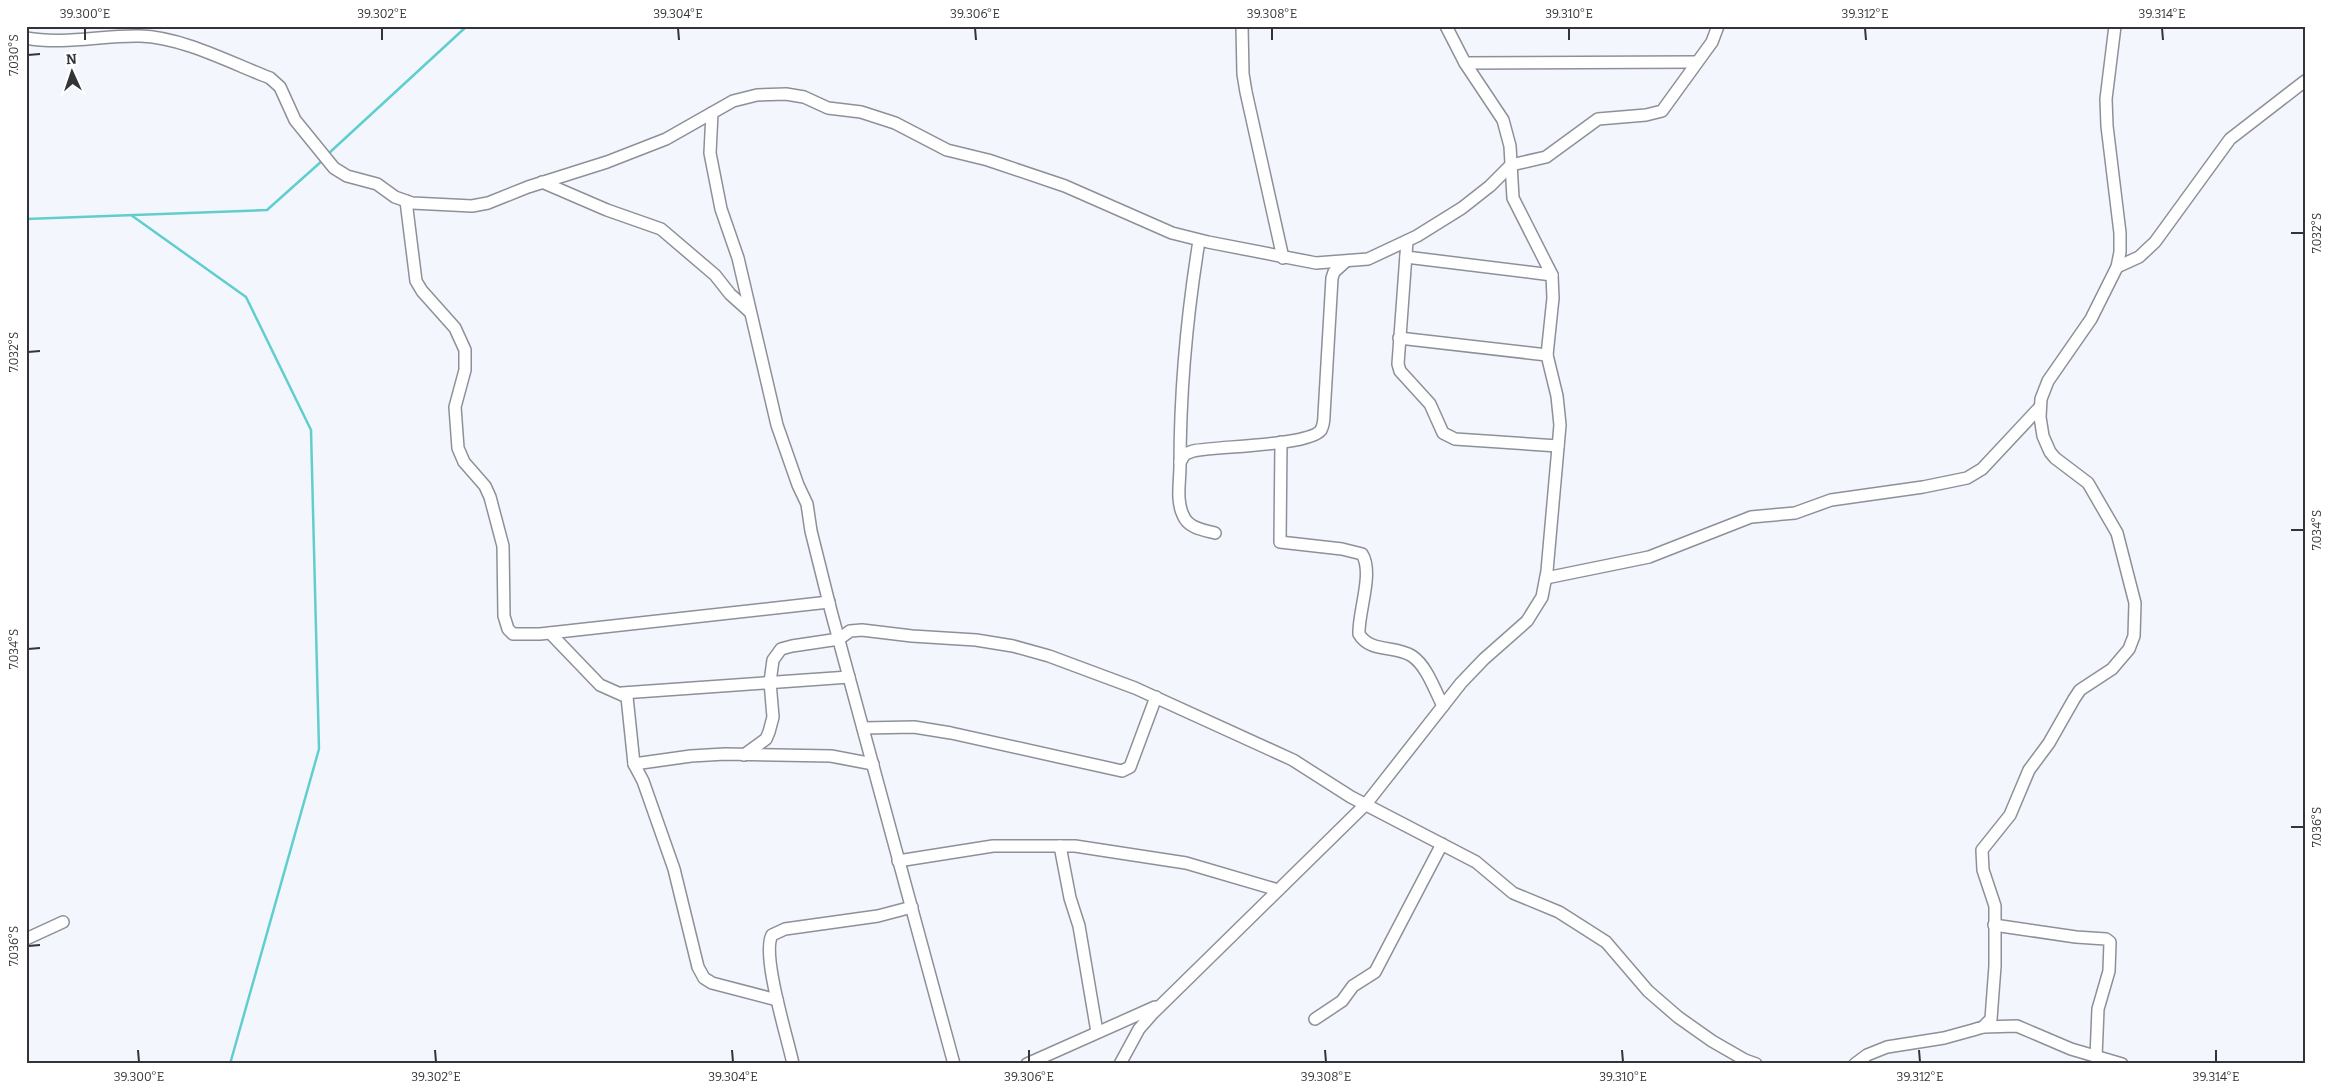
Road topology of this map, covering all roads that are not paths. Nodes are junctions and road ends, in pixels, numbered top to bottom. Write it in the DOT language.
graph roads {
  1 [pos="1242,26"];
  2 [pos="1446,26"];
  3 [pos="1718,26"];
  4 [pos="2116,26"];
  5 [pos="26,38"];
  6 [pos="1696,62"];
  7 [pos="1465,63"];
  8 [pos="2305,81"];
  9 [pos="712,113"];
  10 [pos="1511,165"];
  11 [pos="542,182"];
  12 [pos="406,201"];
  13 [pos="1199,240"];
  14 [pos="1407,241"];
  15 [pos="1283,258"];
  16 [pos="1406,258"];
  17 [pos="1345,262"];
  18 [pos="2117,267"];
  19 [pos="1552,275"];
  20 [pos="750,312"];
  21 [pos="1399,338"];
  22 [pos="1547,355"];
  23 [pos="2040,407"];
  24 [pos="1281,442"];
  25 [pos="1558,446"];
  26 [pos="1180,462"];
  27 [pos="1215,533"];
  28 [pos="1546,578"];
  29 [pos="829,602"];
  30 [pos="550,633"];
  31 [pos="839,639"];
  32 [pos="849,677"];
  33 [pos="770,682"];
  34 [pos="622,693"];
  35 [pos="1156,697"];
  36 [pos="1443,706"];
  37 [pos="863,728"];
  38 [pos="744,754"];
  39 [pos="634,764"];
  40 [pos="873,764"];
  41 [pos="1366,804"];
  42 [pos="1442,844"];
  43 [pos="1060,846"];
  44 [pos="898,861"];
  45 [pos="1278,890"];
  46 [pos="912,908"];
  47 [pos="63,922"];
  48 [pos="1994,925"];
  49 [pos="26,939"];
  50 [pos="777,1000"];
  51 [pos="1163,1003"];
  52 [pos="1315,1019"];
  53 [pos="1983,1027"];
  54 [pos="1097,1032"];
  55 [pos="2096,1057"];
  56 [pos="1748,1062"];
  57 [pos="793,1064"];
  58 [pos="954,1064"];
  59 [pos="1027,1064"];
  60 [pos="1120,1064"];
  61 [pos="1855,1064"];
  62 [pos="2122,1064"];
  1 -- 15 [label="street"];
  2 -- 7 [label="street"];
  3 -- 6 [label="street"];
  4 -- 18 [label="street"];
  5 -- 12 [label="street"];
  6 -- 7 [label="street"];
  6 -- 10 [label="street"];
  7 -- 10 [label="street"];
  8 -- 18 [label="street"];
  9 -- 11 [label="street"];
  9 -- 13 [label="street"];
  9 -- 20 [label="street"];
  10 -- 14 [label="street"];
  10 -- 19 [label="street"];
  11 -- 12 [label="street"];
  11 -- 20 [label="street"];
  12 -- 30 [label="street"];
  13 -- 15 [label="street"];
  13 -- 26 [label="street"];
  14 -- 16 [label="street"];
  14 -- 17 [label="street"];
  15 -- 17 [label="street"];
  16 -- 19 [label="street"];
  16 -- 21 [label="street"];
  17 -- 24 [label="street"];
  18 -- 23 [label="street"];
  19 -- 22 [label="street"];
  20 -- 29 [label="street"];
  21 -- 22 [label="street"];
  21 -- 25 [label="street"];
  22 -- 25 [label="street"];
  23 -- 28 [label="street"];
  23 -- 48 [label="street"];
  24 -- 26 [label="street"];
  24 -- 36 [label="street"];
  25 -- 28 [label="street"];
  26 -- 27 [label="street"];
  28 -- 36 [label="street"];
  29 -- 30 [label="street"];
  29 -- 31 [label="street"];
  30 -- 34 [label="street"];
  31 -- 32 [label="street"];
  31 -- 33 [label="street"];
  31 -- 35 [label="street"];
  32 -- 33 [label="street"];
  32 -- 37 [label="street"];
  33 -- 34 [label="street"];
  33 -- 38 [label="street"];
  34 -- 39 [label="street"];
  35 -- 37 [label="street"];
  35 -- 41 [label="street"];
  36 -- 41 [label="street"];
  37 -- 40 [label="street"];
  38 -- 39 [label="street"];
  38 -- 40 [label="street"];
  39 -- 50 [label="street"];
  40 -- 44 [label="street"];
  41 -- 42 [label="street"];
  41 -- 45 [label="street"];
  42 -- 52 [label="street"];
  42 -- 56 [label="street"];
  43 -- 44 [label="street"];
  43 -- 45 [label="street"];
  43 -- 54 [label="street"];
  44 -- 46 [label="street"];
  45 -- 51 [label="street"];
  46 -- 50 [label="street"];
  46 -- 58 [label="street"];
  47 -- 49 [label="street"];
  48 -- 53 [label="street"];
  48 -- 55 [label="street"];
  50 -- 57 [label="street"];
  51 -- 54 [label="street"];
  51 -- 60 [label="street"];
  53 -- 55 [label="street"];
  53 -- 61 [label="street"];
  54 -- 59 [label="street"];
  55 -- 62 [label="street"];
}
